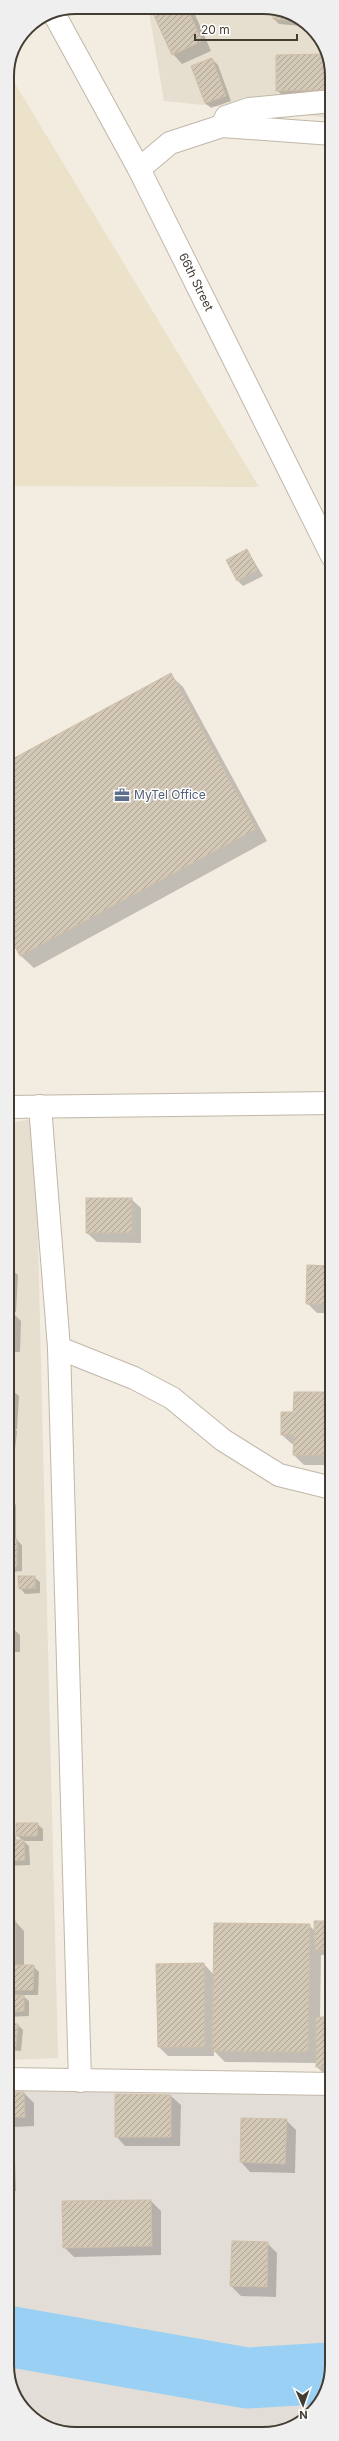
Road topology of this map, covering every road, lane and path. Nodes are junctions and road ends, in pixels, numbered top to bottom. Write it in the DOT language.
graph roads {
  1 [pos="56,18"];
  2 [pos="325,102"];
  3 [pos="222,126"];
  4 [pos="325,133"];
  5 [pos="139,169"];
  6 [pos="325,542"];
  7 [pos="325,1103"];
  8 [pos="40,1106"];
  9 [pos="14,1107"];
  10 [pos="59,1348"];
  11 [pos="325,1486"];
  12 [pos="14,2079"];
  13 [pos="80,2081"];
  14 [pos="325,2084"];
  1 -- 5 [label="street, 66th Street"];
  2 -- 3 [label="street"];
  3 -- 4 [label="street"];
  3 -- 5 [label="street"];
  5 -- 6 [label="street, 66th Street"];
  7 -- 8 [label="street"];
  8 -- 9 [label="street"];
  8 -- 10 [label="street"];
  10 -- 11 [label="street"];
  10 -- 13 [label="street"];
  12 -- 13 [label="street"];
  13 -- 14 [label="street"];
}
